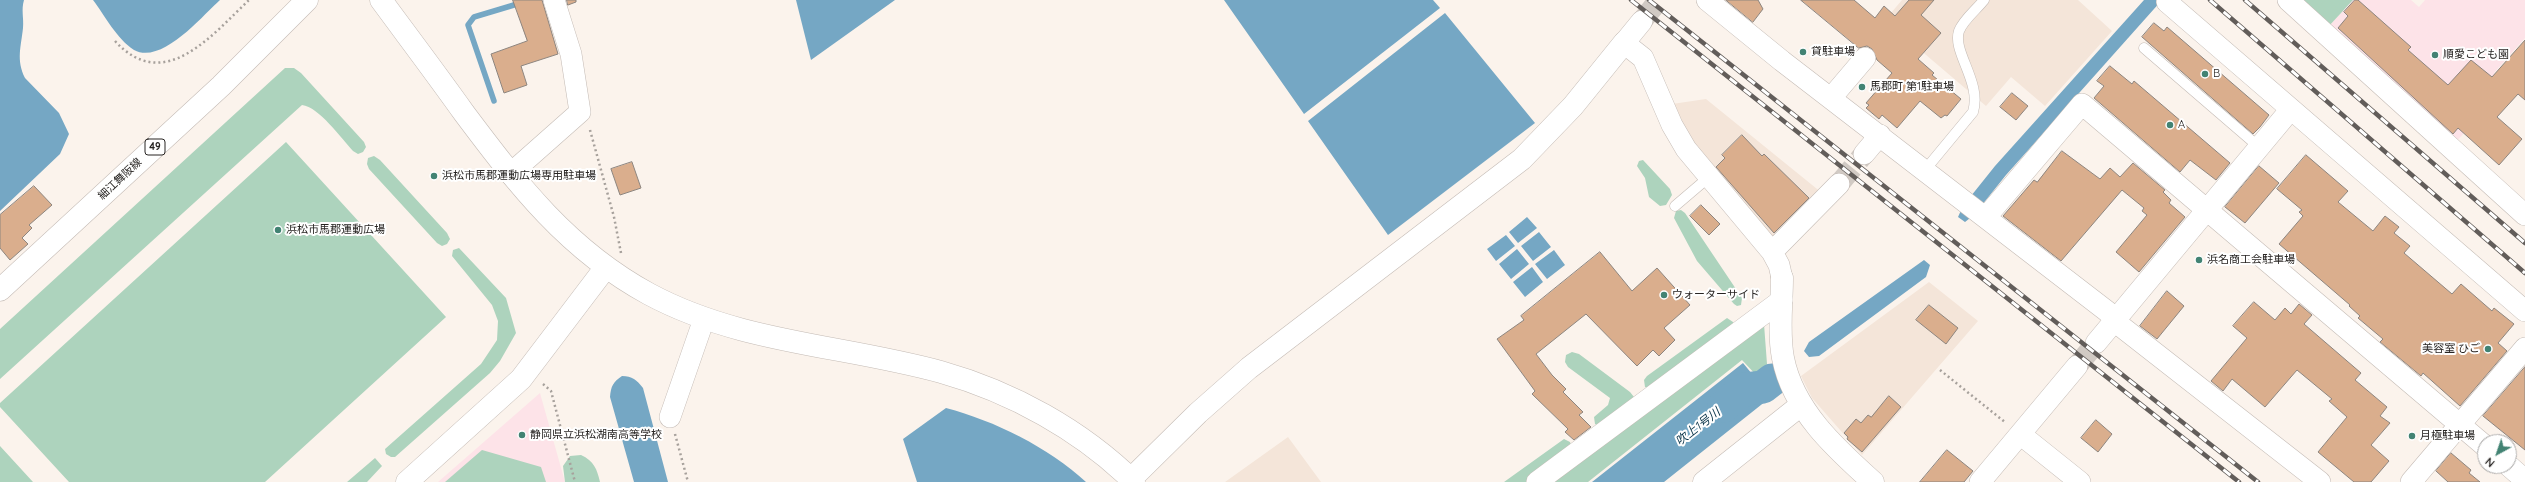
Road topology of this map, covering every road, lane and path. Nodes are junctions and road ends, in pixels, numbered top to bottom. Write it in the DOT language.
graph roads {
  1 [pos="249,0"];
  2 [pos="307,0"];
  3 [pos="381,0"];
  4 [pos="554,0"];
  5 [pos="1707,0"];
  6 [pos="1984,0"];
  7 [pos="2288,0"];
  8 [pos="2167,2"];
  9 [pos="1642,21"];
  10 [pos="115,41"];
  11 [pos="1624,43"];
  12 [pos="2144,48"];
  13 [pos="1865,58"];
  14 [pos="1831,98"];
  15 [pos="2291,109"];
  16 [pos="580,112"];
  17 [pos="1880,135"];
  18 [pos="2260,147"];
  19 [pos="1864,154"];
  20 [pos="1925,170"];
  21 [pos="510,174"];
  22 [pos="1709,177"];
  23 [pos="1839,184"];
  24 [pos="1674,206"];
  25 [pos="2522,206"];
  26 [pos="1977,210"];
  27 [pos="2207,210"];
  28 [pos="1772,252"];
  29 [pos="614,261"];
  30 [pos="1782,278"];
  31 [pos="0,290"];
  32 [pos="1782,300"];
  33 [pos="2525,311"];
  34 [pos="704,319"];
  35 [pos="2115,320"];
  36 [pos="2096,343"];
  37 [pos="2525,348"];
  38 [pos="2077,366"];
  39 [pos="1940,370"];
  40 [pos="539,381"];
  41 [pos="1801,405"];
  42 [pos="670,417"];
  43 [pos="2460,424"];
  44 [pos="2020,434"];
  45 [pos="2477,439"];
  46 [pos="2517,473"];
  47 [pos="2525,480"];
  48 [pos="1133,481"];
  49 [pos="407,482"];
  50 [pos="575,482"];
  51 [pos="688,482"];
  52 [pos="1537,482"];
  53 [pos="1704,482"];
  54 [pos="1872,482"];
  55 [pos="1980,482"];
  56 [pos="2080,482"];
  57 [pos="2320,482"];
  58 [pos="2411,482"];
  1 -- 10 [label="path"];
  2 -- 31 [label="street, 細江舞阪線 / 49"];
  3 -- 21 [label="street"];
  4 -- 16 [label="street"];
  5 -- 14 [label="street"];
  6 -- 20 [label="lane"];
  7 -- 25 [label="street"];
  8 -- 15 [label="street"];
  9 -- 11 [label="street"];
  11 -- 22 [label="street"];
  11 -- 48 [label="street"];
  12 -- 18 [label="lane"];
  13 -- 14 [label="street"];
  14 -- 17 [label="street"];
  15 -- 18 [label="street"];
  15 -- 33 [label="street"];
  16 -- 21 [label="street"];
  16 -- 29 [label="path"];
  17 -- 19 [label="street"];
  17 -- 20 [label="street"];
  18 -- 27 [label="street"];
  20 -- 26 [label="street"];
  21 -- 29 [label="street"];
  22 -- 24 [label="lane"];
  22 -- 28 [label="street"];
  23 -- 28 [label="street"];
  26 -- 27 [label="street"];
  26 -- 35 [label="street"];
  27 -- 35 [label="street"];
  27 -- 43 [label="street"];
  28 -- 30 [label="street"];
  29 -- 34 [label="street"];
  29 -- 49 [label="street"];
  30 -- 32 [label="street"];
  32 -- 41 [label="street"];
  32 -- 52 [label="street"];
  34 -- 42 [label="street"];
  34 -- 48 [label="street"];
  35 -- 36 [label="street"];
  35 -- 57 [label="street"];
  37 -- 43 [label="street"];
  38 -- 44 [label="street"];
  39 -- 44 [label="path"];
  40 -- 50 [label="path"];
  41 -- 53 [label="street"];
  41 -- 54 [label="street"];
  42 -- 51 [label="path"];
  43 -- 45 [label="street"];
  43 -- 58 [label="street"];
  44 -- 55 [label="street"];
  44 -- 56 [label="street"];
  46 -- 47 [label="street"];
}
